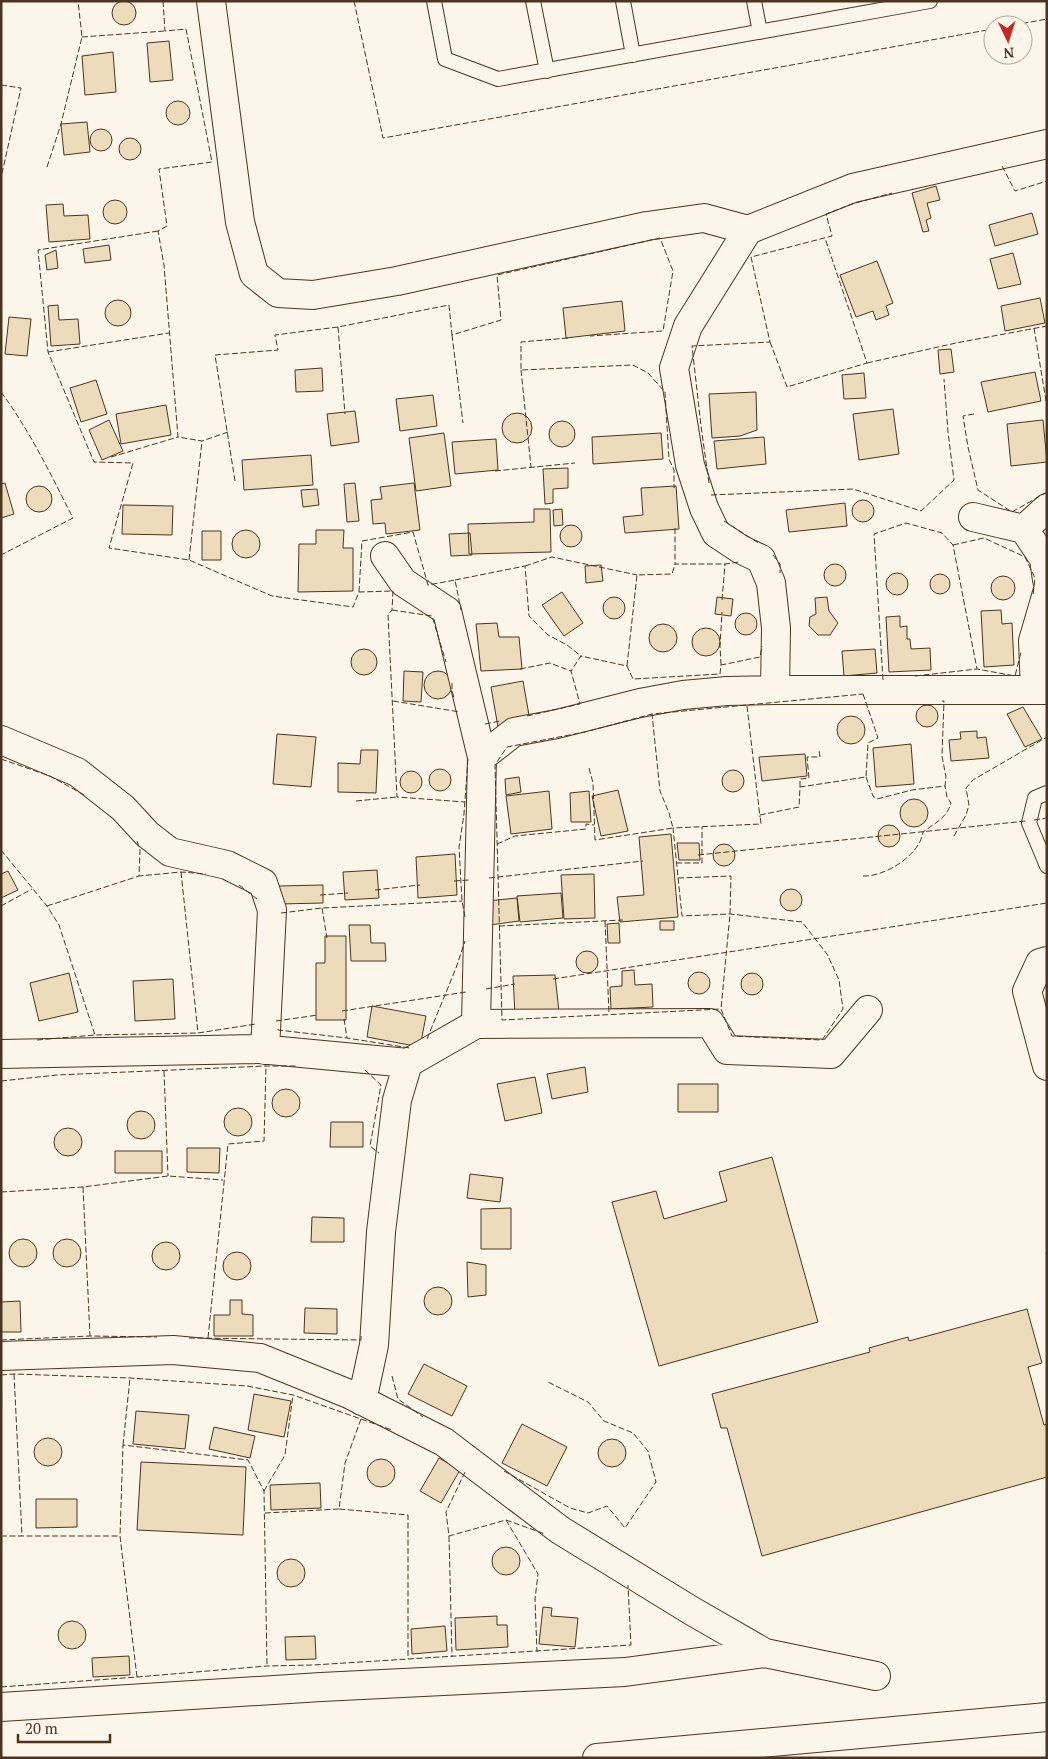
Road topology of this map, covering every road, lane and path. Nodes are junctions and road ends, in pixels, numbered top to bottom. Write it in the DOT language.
graph roads {
  1 [pos="211,1"];
  2 [pos="434,1"];
  3 [pos="533,1"];
  4 [pos="622,1"];
  5 [pos="754,1"];
  6 [pos="930,1"];
  7 [pos="760,32"];
  8 [pos="633,55"];
  9 [pos="547,71"];
  10 [pos="1047,144"];
  11 [pos="748,230"];
  12 [pos="1047,508"];
  13 [pos="974,517"];
  14 [pos="1024,529"];
  15 [pos="385,556"];
  16 [pos="1047,580"];
  17 [pos="1047,594"];
  18 [pos="775,690"];
  19 [pos="1041,690"];
  20 [pos="1,740"];
  21 [pos="482,757"];
  22 [pos="1047,793"];
  23 [pos="1047,866"];
  24 [pos="1047,961"];
  25 [pos="868,1010"];
  26 [pos="476,1024"];
  27 [pos="265,1050"];
  28 [pos="1,1054"];
  29 [pos="408,1063"];
  30 [pos="1047,1066"];
  31 [pos="1,1356"];
  32 [pos="362,1401"];
  33 [pos="765,1653"];
  34 [pos="876,1676"];
  35 [pos="1,1707"];
  36 [pos="1047,1717"];
  37 [pos="597,1758"];
  1 -- 11 [label="street"];
  2 -- 9 [label="lane"];
  3 -- 9 [label="lane"];
  4 -- 8 [label="lane"];
  5 -- 7 [label="lane"];
  6 -- 7 [label="lane"];
  7 -- 8 [label="lane"];
  8 -- 9 [label="lane"];
  10 -- 11 [label="street"];
  11 -- 18 [label="street"];
  12 -- 14 [label="street"];
  13 -- 14 [label="street"];
  14 -- 16 [label="street"];
  15 -- 21 [label="street"];
  17 -- 19 [label="street"];
  18 -- 19 [label="street"];
  18 -- 21 [label="street"];
  20 -- 27 [label="street"];
  21 -- 26 [label="street"];
  22 -- 23 [label="lane"];
  24 -- 30 [label="street"];
  25 -- 26 [label="street"];
  26 -- 29 [label="street"];
  27 -- 28 [label="street"];
  27 -- 29 [label="street"];
  29 -- 32 [label="street"];
  31 -- 32 [label="street"];
  32 -- 33 [label="street"];
  33 -- 34 [label="street"];
  33 -- 35 [label="street"];
  36 -- 37 [label="street"];
}
